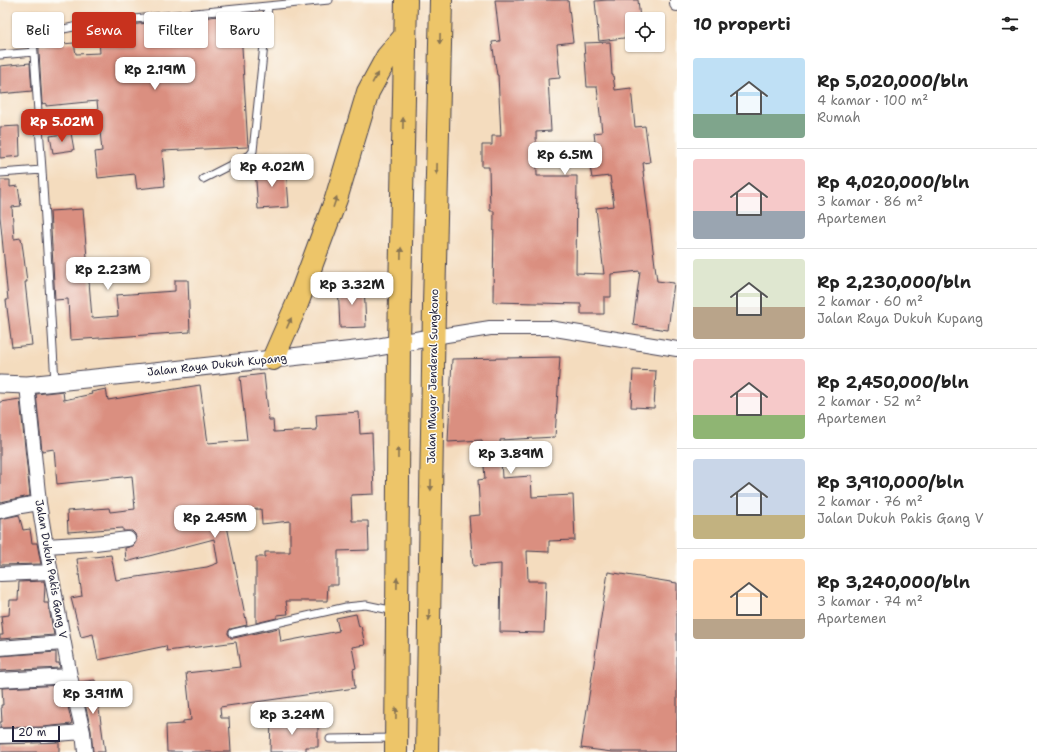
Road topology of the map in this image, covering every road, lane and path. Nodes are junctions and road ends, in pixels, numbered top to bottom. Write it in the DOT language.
graph roads {
  1 [pos="329,0"];
  2 [pos="406,0"];
  3 [pos="441,0"];
  4 [pos="676,0"];
  5 [pos="677,4"];
  6 [pos="268,6"];
  7 [pos="405,36"];
  8 [pos="34,52"];
  9 [pos="0,54"];
  10 [pos="42,170"];
  11 [pos="0,173"];
  12 [pos="203,179"];
  13 [pos="434,337"];
  14 [pos="400,343"];
  15 [pos="677,349"];
  16 [pos="273,359"];
  17 [pos="55,382"];
  18 [pos="0,384"];
  19 [pos="27,385"];
  20 [pos="39,503"];
  21 [pos="0,511"];
  22 [pos="128,538"];
  23 [pos="46,546"];
  24 [pos="50,572"];
  25 [pos="0,574"];
  26 [pos="397,611"];
  27 [pos="233,632"];
  28 [pos="63,643"];
  29 [pos="0,648"];
  30 [pos="70,676"];
  31 [pos="0,680"];
  32 [pos="83,732"];
  33 [pos="0,736"];
  34 [pos="330,739"];
  35 [pos="396,745"];
  36 [pos="85,752"];
  37 [pos="427,752"];
  1 -- 6 [label="lane"];
  2 -- 7 [label="main road"];
  3 -- 13 [label="main road, Jalan Mayor Jenderal Sungkono, one-way"];
  4 -- 5 [label="street"];
  6 -- 8 [label="lane"];
  6 -- 12 [label="lane"];
  14 -- 7 [label="main road, one-way"];
  16 -- 7 [label="main road, one-way"];
  8 -- 9 [label="lane"];
  8 -- 10 [label="lane"];
  10 -- 11 [label="lane"];
  10 -- 17 [label="lane"];
  13 -- 14 [label="street, Jalan Raya Dukuh Kupang"];
  13 -- 15 [label="street"];
  13 -- 37 [label="main road, Jalan Mayor Jenderal Sungkono, one-way"];
  14 -- 16 [label="street, Jalan Raya Dukuh Kupang"];
  26 -- 14 [label="main road, one-way"];
  16 -- 17 [label="street, Jalan Raya Dukuh Kupang"];
  17 -- 19 [label="street, Jalan Raya Dukuh Kupang"];
  18 -- 19 [label="street, Jalan Raya Dukuh Kupang"];
  19 -- 20 [label="street, Jalan Dukuh Pakis Gang V"];
  20 -- 21 [label="street"];
  20 -- 23 [label="street, Jalan Dukuh Pakis Gang V"];
  22 -- 23 [label="street"];
  23 -- 24 [label="street, Jalan Dukuh Pakis Gang V"];
  24 -- 25 [label="street"];
  24 -- 28 [label="street, Jalan Dukuh Pakis Gang V"];
  26 -- 27 [label="lane"];
  35 -- 26 [label="main road, one-way"];
  28 -- 29 [label="street"];
  28 -- 30 [label="street, Jalan Dukuh Pakis Gang V"];
  30 -- 31 [label="street"];
  30 -- 32 [label="street, Jalan Dukuh Pakis Gang V"];
  32 -- 33 [label="street"];
  32 -- 36 [label="street, Jalan Dukuh Pakis Gang V"];
  34 -- 35 [label="lane"];
}
